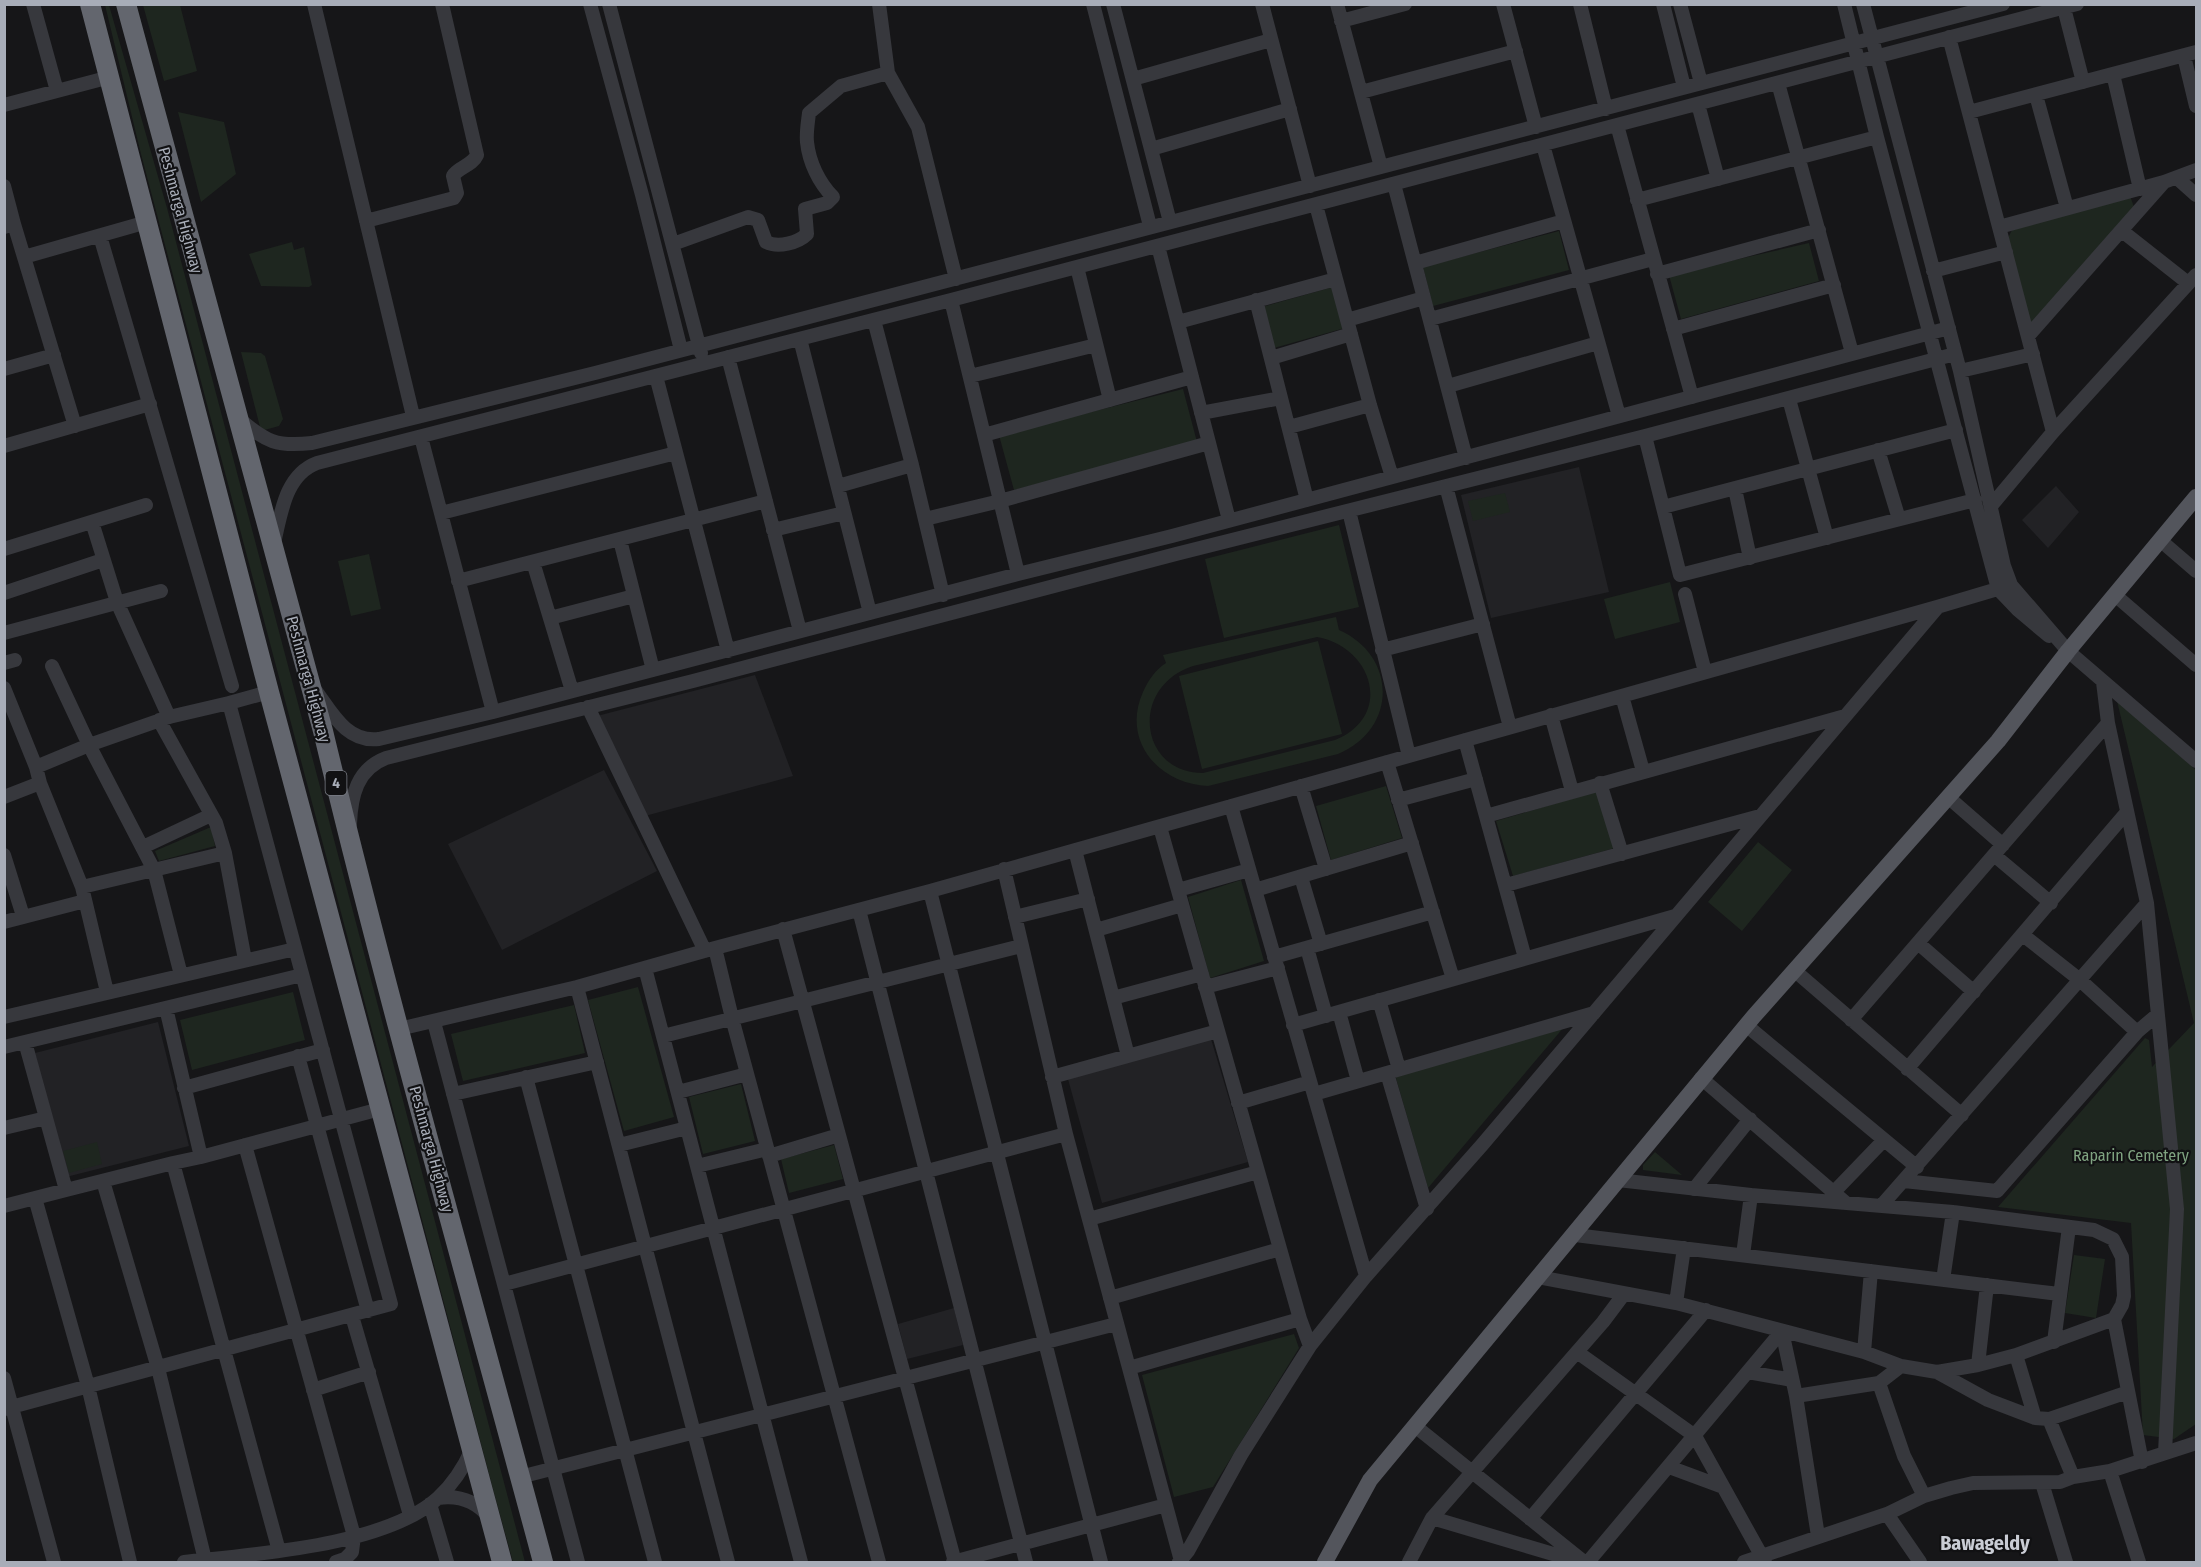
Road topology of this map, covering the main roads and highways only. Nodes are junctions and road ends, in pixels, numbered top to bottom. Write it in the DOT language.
graph roads {
  1 [pos="90,4"];
  2 [pos="126,4"];
  3 [pos="2196,497"];
  4 [pos="502,1563"];
  5 [pos="543,1563"];
  6 [pos="1325,1563"];
  1 -- 4 [label="highway"];
  2 -- 5 [label="highway, Peshmarga Highway / 4"];
  3 -- 6 [label="main road"];
}
